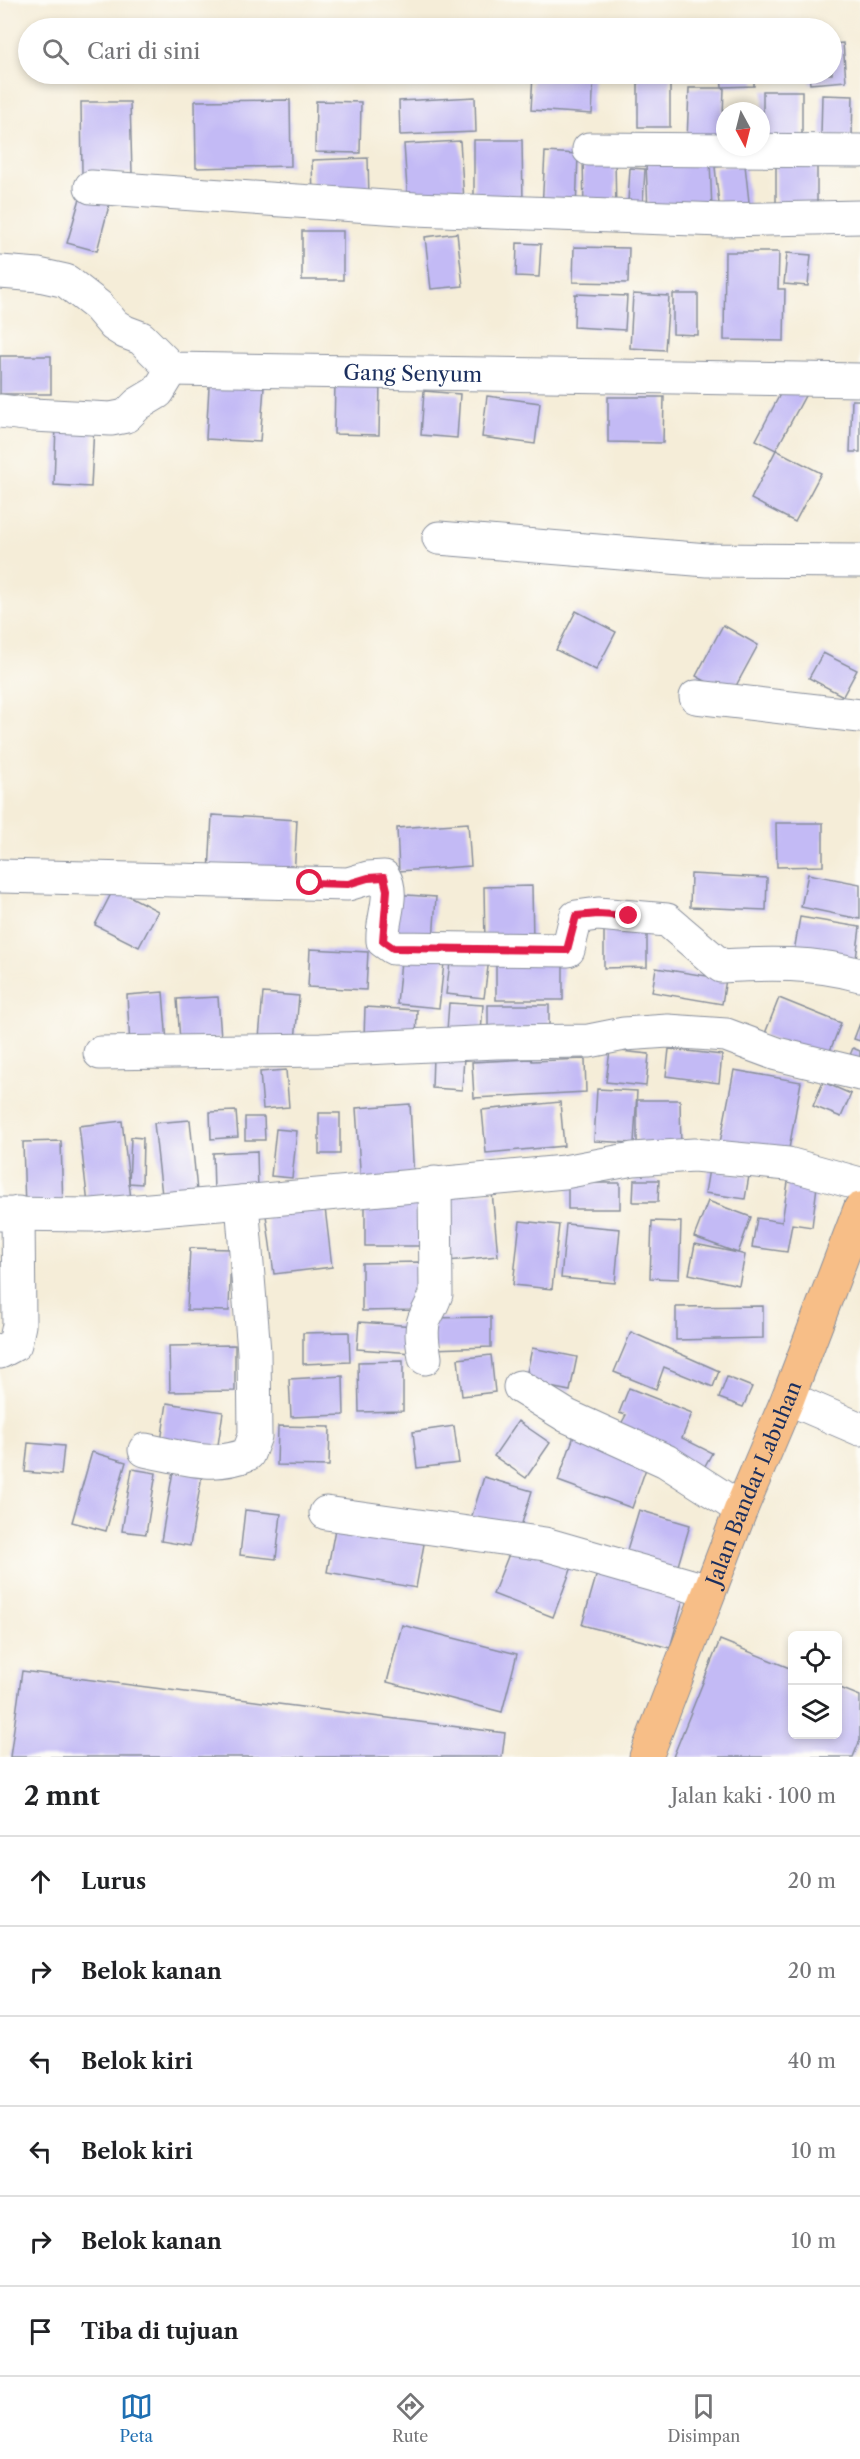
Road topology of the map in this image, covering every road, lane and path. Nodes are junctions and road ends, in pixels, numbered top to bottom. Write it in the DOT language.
graph roads {
  1 [pos="589,149"];
  2 [pos="860,151"];
  3 [pos="91,187"];
  4 [pos="860,217"];
  5 [pos="0,272"];
  6 [pos="172,369"];
  7 [pos="860,380"];
  8 [pos="0,411"];
  9 [pos="439,538"];
  10 [pos="860,561"];
  11 [pos="696,697"];
  12 [pos="860,716"];
  13 [pos="0,876"];
  14 [pos="860,975"];
  15 [pos="100,1053"];
  16 [pos="860,1074"];
  17 [pos="435,1183"];
  18 [pos="860,1184"];
  19 [pos="242,1202"];
  20 [pos="9,1213"];
  21 [pos="857,1224"];
  22 [pos="0,1352"];
  23 [pos="425,1358"];
  24 [pos="520,1388"];
  25 [pos="788,1398"];
  26 [pos="860,1429"];
  27 [pos="145,1450"];
  28 [pos="741,1509"];
  29 [pos="326,1513"];
  30 [pos="709,1591"];
  31 [pos="646,1757"];
  1 -- 2 [label="street"];
  3 -- 4 [label="street"];
  5 -- 6 [label="street"];
  6 -- 7 [label="street, Gang Senyum"];
  6 -- 8 [label="street"];
  9 -- 10 [label="street"];
  11 -- 12 [label="street"];
  13 -- 14 [label="street"];
  15 -- 16 [label="street"];
  17 -- 18 [label="street"];
  17 -- 19 [label="street"];
  17 -- 23 [label="street"];
  19 -- 20 [label="street"];
  19 -- 27 [label="street"];
  20 -- 22 [label="street"];
  21 -- 25 [label="main road, Jalan Bandar Labuhan"];
  24 -- 28 [label="street"];
  25 -- 26 [label="street"];
  25 -- 28 [label="main road, Jalan Bandar Labuhan"];
  28 -- 30 [label="main road, Jalan Bandar Labuhan"];
  29 -- 30 [label="street"];
  30 -- 31 [label="main road, Jalan Bandar Labuhan"];
}
